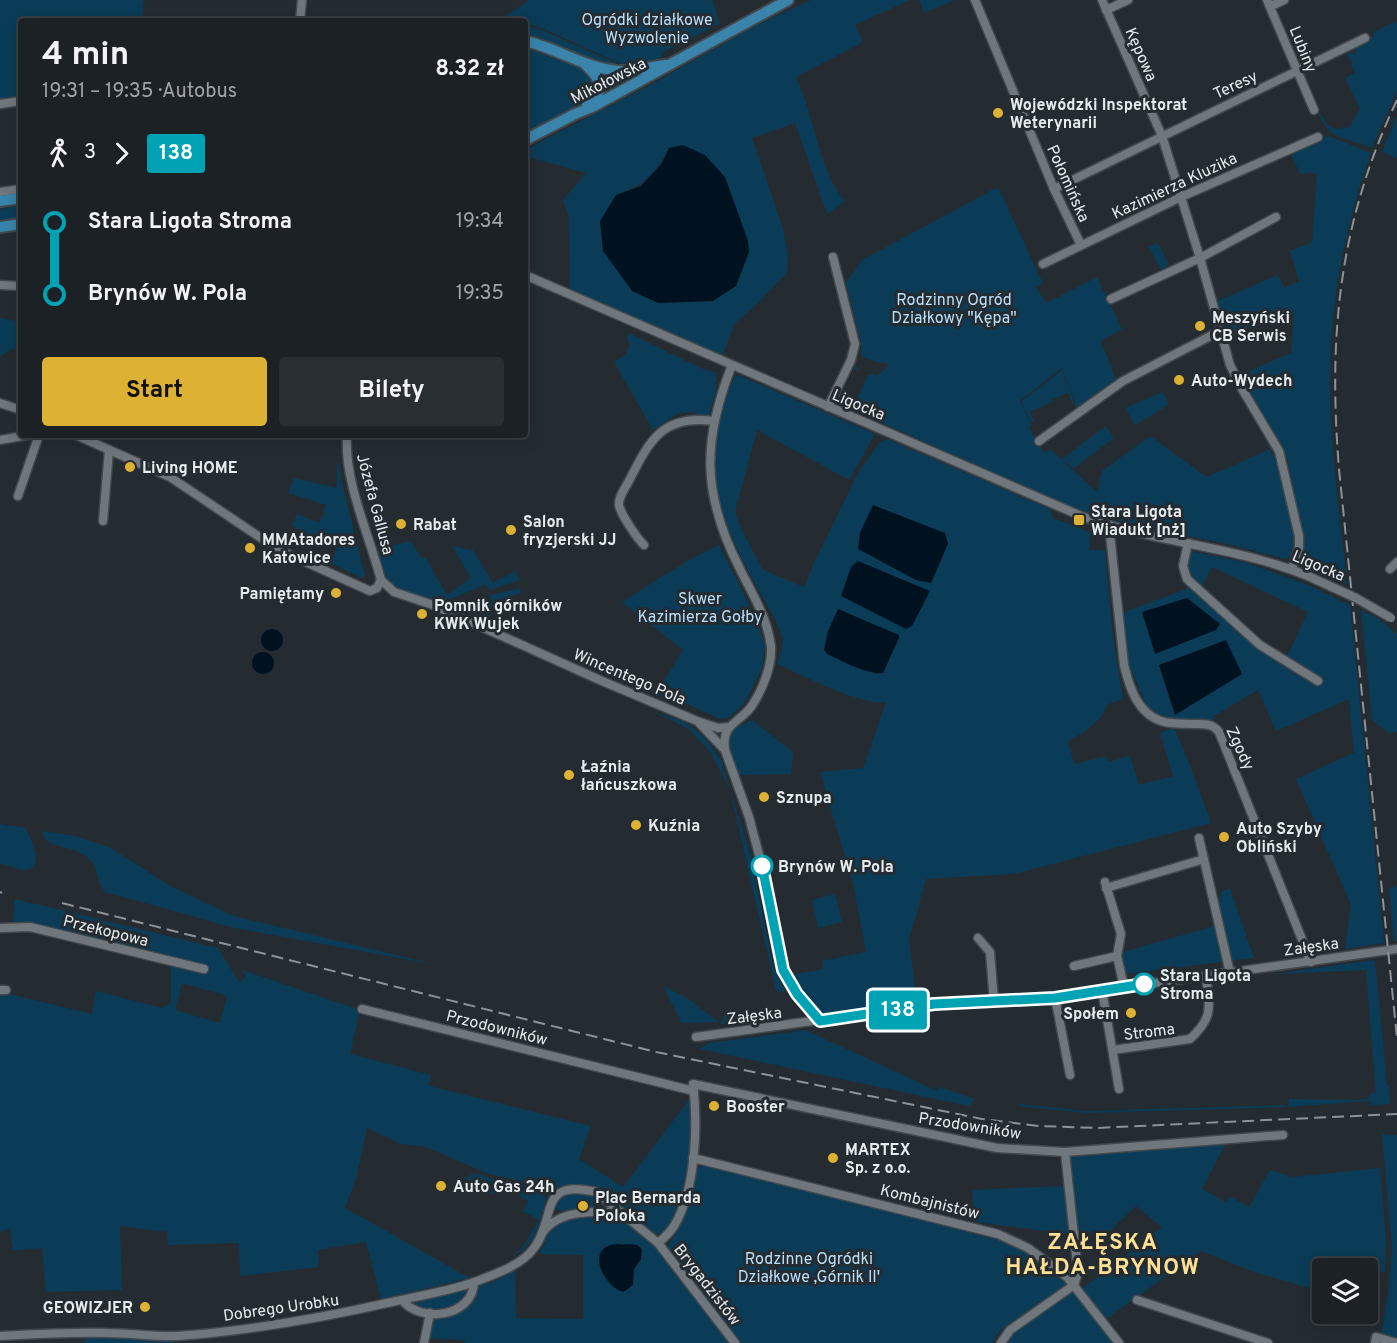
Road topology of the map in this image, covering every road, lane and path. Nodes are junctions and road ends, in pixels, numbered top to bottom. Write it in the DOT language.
graph roads {
  1 [pos="302,0"];
  2 [pos="788,0"];
  3 [pos="975,0"];
  4 [pos="1102,0"];
  5 [pos="1128,0"];
  6 [pos="1284,0"];
  7 [pos="1269,3"];
  8 [pos="1106,10"];
  9 [pos="300,18"];
  10 [pos="1365,38"];
  11 [pos="528,42"];
  12 [pos="585,63"];
  13 [pos="668,64"];
  14 [pos="1297,72"];
  15 [pos="18,101"];
  16 [pos="0,104"];
  17 [pos="1314,110"];
  18 [pos="574,114"];
  19 [pos="1162,136"];
  20 [pos="528,138"];
  21 [pos="1318,138"];
  22 [pos="18,189"];
  23 [pos="1054,189"];
  24 [pos="0,192"];
  25 [pos="1181,197"];
  26 [pos="18,198"];
  27 [pos="0,201"];
  28 [pos="1276,217"];
  29 [pos="18,224"];
  30 [pos="0,227"];
  31 [pos="1081,245"];
  32 [pos="833,256"];
  33 [pos="1200,258"];
  34 [pos="1043,264"];
  35 [pos="528,276"];
  36 [pos="0,285"];
  37 [pos="18,286"];
  38 [pos="1111,299"];
  39 [pos="1220,331"];
  40 [pos="732,365"];
  41 [pos="0,402"];
  42 [pos="828,407"];
  43 [pos="18,409"];
  44 [pos="714,421"];
  45 [pos="18,437"];
  46 [pos="38,438"];
  47 [pos="83,438"];
  48 [pos="347,438"];
  49 [pos="0,440"];
  50 [pos="1039,441"];
  51 [pos="109,450"];
  52 [pos="18,496"];
  53 [pos="103,521"];
  54 [pos="1109,525"];
  55 [pos="1188,543"];
  56 [pos="644,545"];
  57 [pos="1293,569"];
  58 [pos="381,580"];
  59 [pos="1394,620"];
  60 [pos="1318,681"];
  61 [pos="697,721"];
  62 [pos="729,727"];
  63 [pos="725,750"];
  64 [pos="1199,838"];
  65 [pos="1204,859"];
  66 [pos="0,928"];
  67 [pos="978,938"];
  68 [pos="1397,949"];
  69 [pos="1118,956"];
  70 [pos="1311,962"];
  71 [pos="1074,966"];
  72 [pos="204,969"];
  73 [pos="1230,973"];
  74 [pos="1206,976"];
  75 [pos="1124,987"];
  76 [pos="1102,990"];
  77 [pos="1055,998"];
  78 [pos="994,1001"];
  79 [pos="362,1010"];
  80 [pos="820,1021"];
  81 [pos="696,1037"];
  82 [pos="1113,1050"];
  83 [pos="1070,1075"];
  84 [pos="694,1088"];
  85 [pos="1119,1089"];
  86 [pos="1283,1135"];
  87 [pos="1065,1152"];
  88 [pos="693,1158"];
  89 [pos="596,1192"];
  90 [pos="551,1204"];
  91 [pos="593,1212"];
  92 [pos="622,1213"];
  93 [pos="566,1215"];
  94 [pos="543,1232"];
  95 [pos="658,1243"];
  96 [pos="474,1282"];
  97 [pos="1074,1285"];
  98 [pos="402,1299"];
  99 [pos="1137,1300"];
  100 [pos="430,1313"];
  101 [pos="0,1336"];
  102 [pos="424,1343"];
  103 [pos="735,1343"];
  104 [pos="1001,1343"];
  105 [pos="1119,1343"];
  106 [pos="1268,1343"];
  107 [pos="1375,1343"];
  108 [pos="1396,1343"];
  1 -- 9 [label="street"];
  2 -- 13 [label="main road"];
  3 -- 23 [label="street, Połomińska"];
  4 -- 8 [label="street, Kępowa"];
  5 -- 8 [label="street"];
  6 -- 7 [label="street"];
  7 -- 14 [label="street, Lubiny"];
  8 -- 19 [label="street, Kępowa"];
  10 -- 14 [label="street, Teresy"];
  11 -- 12 [label="main road, Mikołowska"];
  12 -- 13 [label="main road, Mikołowska"];
  12 -- 18 [label="main road"];
  13 -- 18 [label="main road, Mikołowska"];
  14 -- 17 [label="street, Lubiny"];
  14 -- 19 [label="street, Teresy"];
  15 -- 16 [label="street"];
  18 -- 20 [label="main road, Mikołowska"];
  19 -- 23 [label="street, Teresy"];
  19 -- 25 [label="street, Kępowa"];
  21 -- 25 [label="street, Kazimierza Kluzika"];
  22 -- 24 [label="street"];
  23 -- 31 [label="street, Połomińska"];
  25 -- 31 [label="street, Kazimierza Kluzika"];
  25 -- 33 [label="street, Kępowa"];
  26 -- 27 [label="main road"];
  28 -- 33 [label="street"];
  29 -- 30 [label="main road"];
  31 -- 34 [label="street, Kazimierza Kluzika"];
  32 -- 42 [label="street"];
  33 -- 38 [label="street"];
  33 -- 39 [label="street, Kępowa"];
  35 -- 40 [label="street, Ligocka"];
  36 -- 37 [label="street"];
  39 -- 50 [label="street"];
  39 -- 57 [label="street, Kępowa"];
  40 -- 42 [label="street, Ligocka"];
  40 -- 44 [label="street"];
  41 -- 43 [label="street"];
  42 -- 54 [label="street, Ligocka"];
  44 -- 56 [label="street"];
  44 -- 62 [label="street"];
  45 -- 49 [label="street"];
  46 -- 52 [label="street"];
  47 -- 51 [label="street"];
  48 -- 58 [label="street, Józefa Gallusa"];
  51 -- 53 [label="street"];
  51 -- 58 [label="street"];
  54 -- 55 [label="street, Ligocka"];
  54 -- 70 [label="street, Zgody"];
  55 -- 57 [label="street, Ligocka"];
  55 -- 60 [label="street"];
  57 -- 59 [label="street, Ligocka, bridge"];
  58 -- 61 [label="street, Wincentego Pola"];
  61 -- 62 [label="street, Wincentego Pola"];
  61 -- 63 [label="street, Wincentego Pola"];
  62 -- 63 [label="street"];
  63 -- 80 [label="street, Wincentego Pola"];
  64 -- 65 [label="street"];
  65 -- 69 [label="street"];
  65 -- 73 [label="street"];
  66 -- 72 [label="street, Przekopowa"];
  67 -- 78 [label="street"];
  68 -- 70 [label="street, Załęska"];
  69 -- 71 [label="street"];
  69 -- 75 [label="street"];
  70 -- 73 [label="street, Załęska"];
  73 -- 74 [label="street, Załęska"];
  74 -- 75 [label="street, Załęska"];
  74 -- 82 [label="street, Stroma"];
  75 -- 76 [label="street, Załęska"];
  76 -- 77 [label="street, Załęska"];
  76 -- 82 [label="street, Stroma"];
  77 -- 78 [label="street, Załęska"];
  77 -- 83 [label="street"];
  78 -- 80 [label="street, Załęska"];
  79 -- 84 [label="street, Przodowników"];
  80 -- 81 [label="street, Załęska"];
  82 -- 85 [label="street, Stroma"];
  84 -- 87 [label="street, Przodowników"];
  84 -- 88 [label="street"];
  86 -- 87 [label="street, Przodowników"];
  87 -- 97 [label="street"];
  88 -- 95 [label="street"];
  88 -- 97 [label="street, Kombajnistów"];
  89 -- 90 [label="street"];
  89 -- 91 [label="street"];
  89 -- 92 [label="street"];
  90 -- 93 [label="street"];
  90 -- 94 [label="street, Dobrego Urobku"];
  91 -- 92 [label="street"];
  91 -- 93 [label="street"];
  92 -- 95 [label="street"];
  93 -- 94 [label="street, Dobrego Urobku"];
  94 -- 96 [label="street, Dobrego Urobku"];
  95 -- 103 [label="street, Brygadzistów"];
  96 -- 98 [label="street, Dobrego Urobku"];
  96 -- 100 [label="street"];
  97 -- 104 [label="street"];
  97 -- 105 [label="street, Kombajnistów"];
  98 -- 100 [label="street"];
  98 -- 101 [label="street, Dobrego Urobku"];
  99 -- 106 [label="street"];
  100 -- 102 [label="street"];
  107 -- 108 [label="street"];
}
